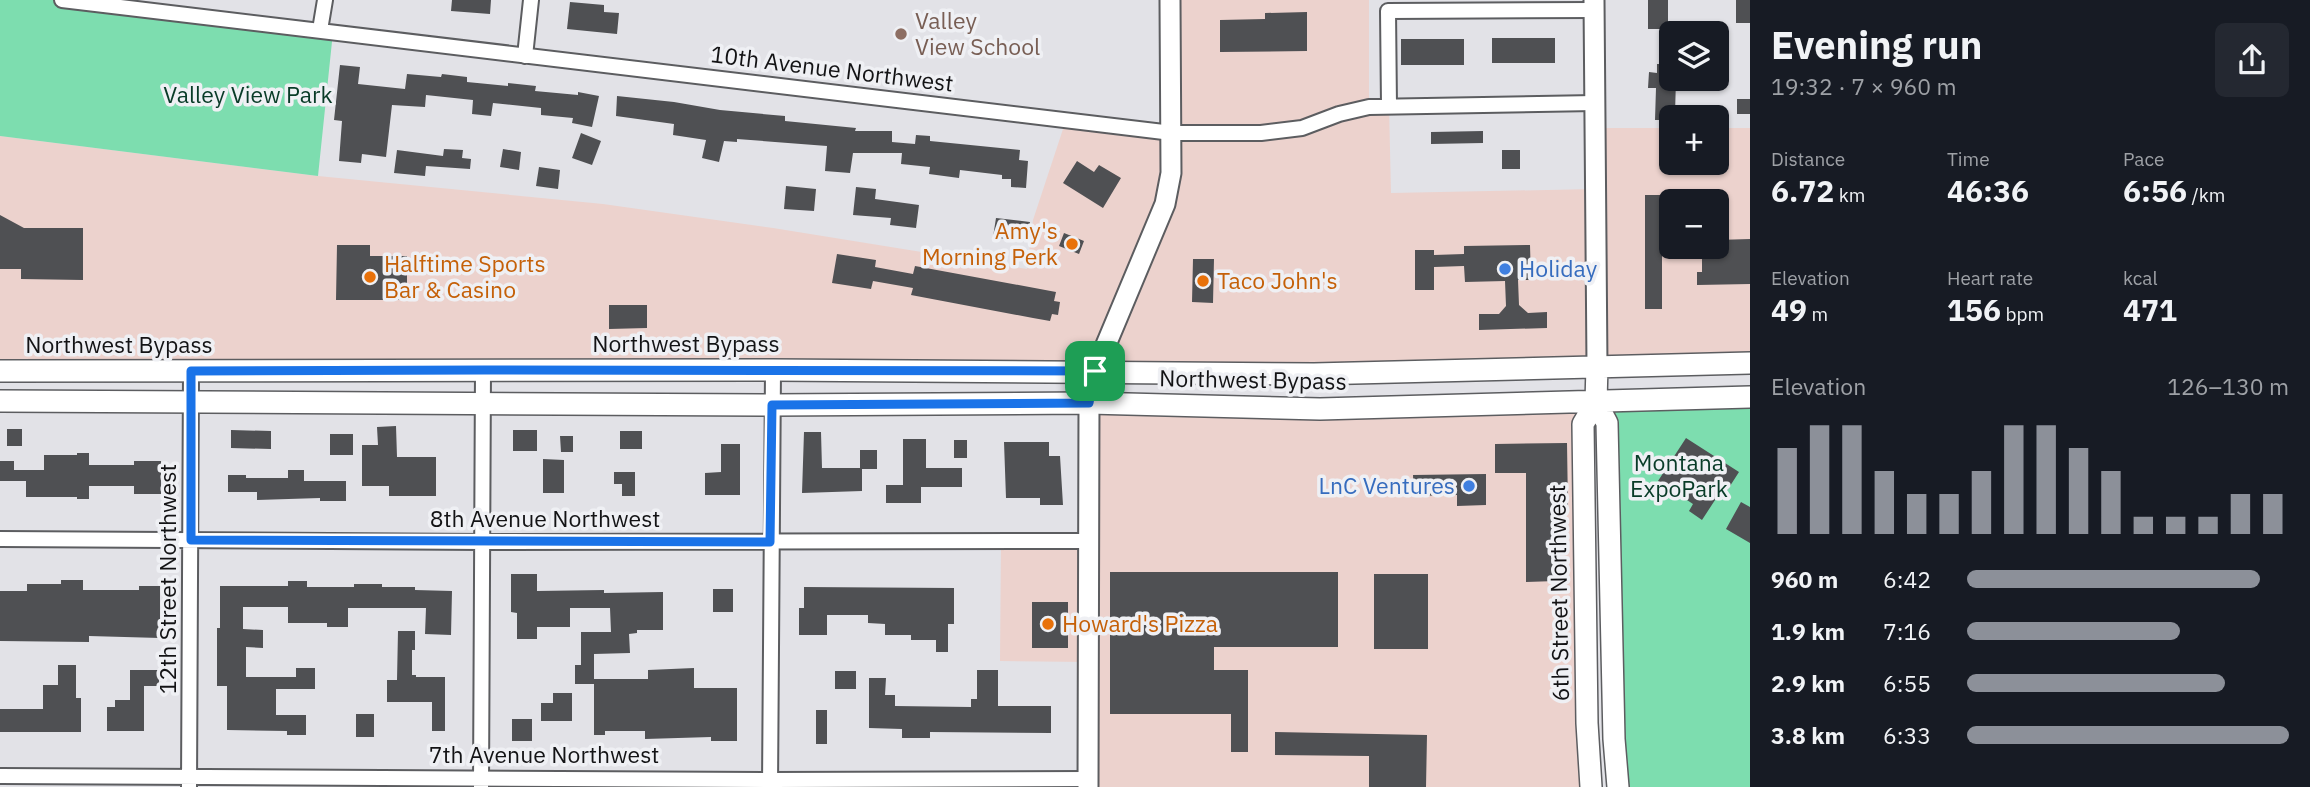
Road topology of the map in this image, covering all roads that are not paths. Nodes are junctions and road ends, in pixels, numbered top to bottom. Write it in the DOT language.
graph roads {
  1 [pos="62,0"];
  2 [pos="325,0"];
  3 [pos="531,0"];
  4 [pos="1170,0"];
  5 [pos="1594,5"];
  6 [pos="320,30"];
  7 [pos="525,56"];
  8 [pos="1595,103"];
  9 [pos="1389,106"];
  10 [pos="1172,133"];
  11 [pos="1750,363"];
  12 [pos="1597,366"];
  13 [pos="484,370"];
  14 [pos="773,370"];
  15 [pos="0,371"];
  16 [pos="191,371"];
  17 [pos="1095,371"];
  18 [pos="1750,397"];
  19 [pos="191,400"];
  20 [pos="0,401"];
  21 [pos="1596,401"];
  22 [pos="484,403"];
  23 [pos="1089,403"];
  24 [pos="772,405"];
  25 [pos="0,539"];
  26 [pos="191,540"];
  27 [pos="1090,541"];
  28 [pos="483,542"];
  29 [pos="770,542"];
  30 [pos="0,776"];
  31 [pos="189,782"];
  32 [pos="481,782"];
  33 [pos="770,783"];
  34 [pos="1088,783"];
  35 [pos="1591,787"];
  36 [pos="1618,787"];
  1 -- 6 [label="street, 10th Avenue Northwest"];
  2 -- 6 [label="street"];
  3 -- 7 [label="street"];
  4 -- 10 [label="street"];
  5 -- 8 [label="street, 6th Street Northwest"];
  5 -- 9 [label="street"];
  6 -- 7 [label="street, 10th Avenue Northwest"];
  7 -- 10 [label="street, 10th Avenue Northwest"];
  8 -- 9 [label="street, 10th Avenue Northwest"];
  8 -- 12 [label="street, 6th Street Northwest"];
  9 -- 10 [label="street, 10th Avenue Northwest"];
  10 -- 17 [label="street"];
  11 -- 12 [label="main road, Northwest Bypass"];
  12 -- 17 [label="main road, Northwest Bypass"];
  12 -- 21 [label="main road, 6th Street Northwest"];
  13 -- 14 [label="main road, Northwest Bypass"];
  13 -- 16 [label="main road, Northwest Bypass"];
  13 -- 22 [label="street"];
  14 -- 17 [label="main road, Northwest Bypass"];
  14 -- 24 [label="street"];
  15 -- 16 [label="main road, Northwest Bypass"];
  16 -- 19 [label="street, 12th Street Northwest"];
  17 -- 23 [label="street"];
  18 -- 21 [label="main road, Northwest Bypass"];
  19 -- 20 [label="main road, Northwest Bypass"];
  19 -- 22 [label="main road, Northwest Bypass"];
  19 -- 26 [label="street, 12th Street Northwest"];
  21 -- 23 [label="main road, Northwest Bypass"];
  21 -- 35 [label="main road, 6th Street Northwest"];
  21 -- 36 [label="main road, 6th Street Northwest"];
  22 -- 24 [label="main road, Northwest Bypass"];
  22 -- 28 [label="street"];
  23 -- 24 [label="main road, Northwest Bypass"];
  23 -- 27 [label="street"];
  24 -- 29 [label="street"];
  25 -- 26 [label="street, 8th Avenue Northwest"];
  26 -- 28 [label="street, 8th Avenue Northwest"];
  26 -- 31 [label="street, 12th Street Northwest"];
  27 -- 29 [label="street, 8th Avenue Northwest"];
  27 -- 34 [label="street"];
  28 -- 29 [label="street, 8th Avenue Northwest"];
  28 -- 32 [label="street"];
  29 -- 33 [label="street"];
  30 -- 31 [label="street, 7th Avenue Northwest"];
  31 -- 32 [label="street, 7th Avenue Northwest"];
  32 -- 33 [label="street, 7th Avenue Northwest"];
  33 -- 34 [label="street, 7th Avenue Northwest"];
}
